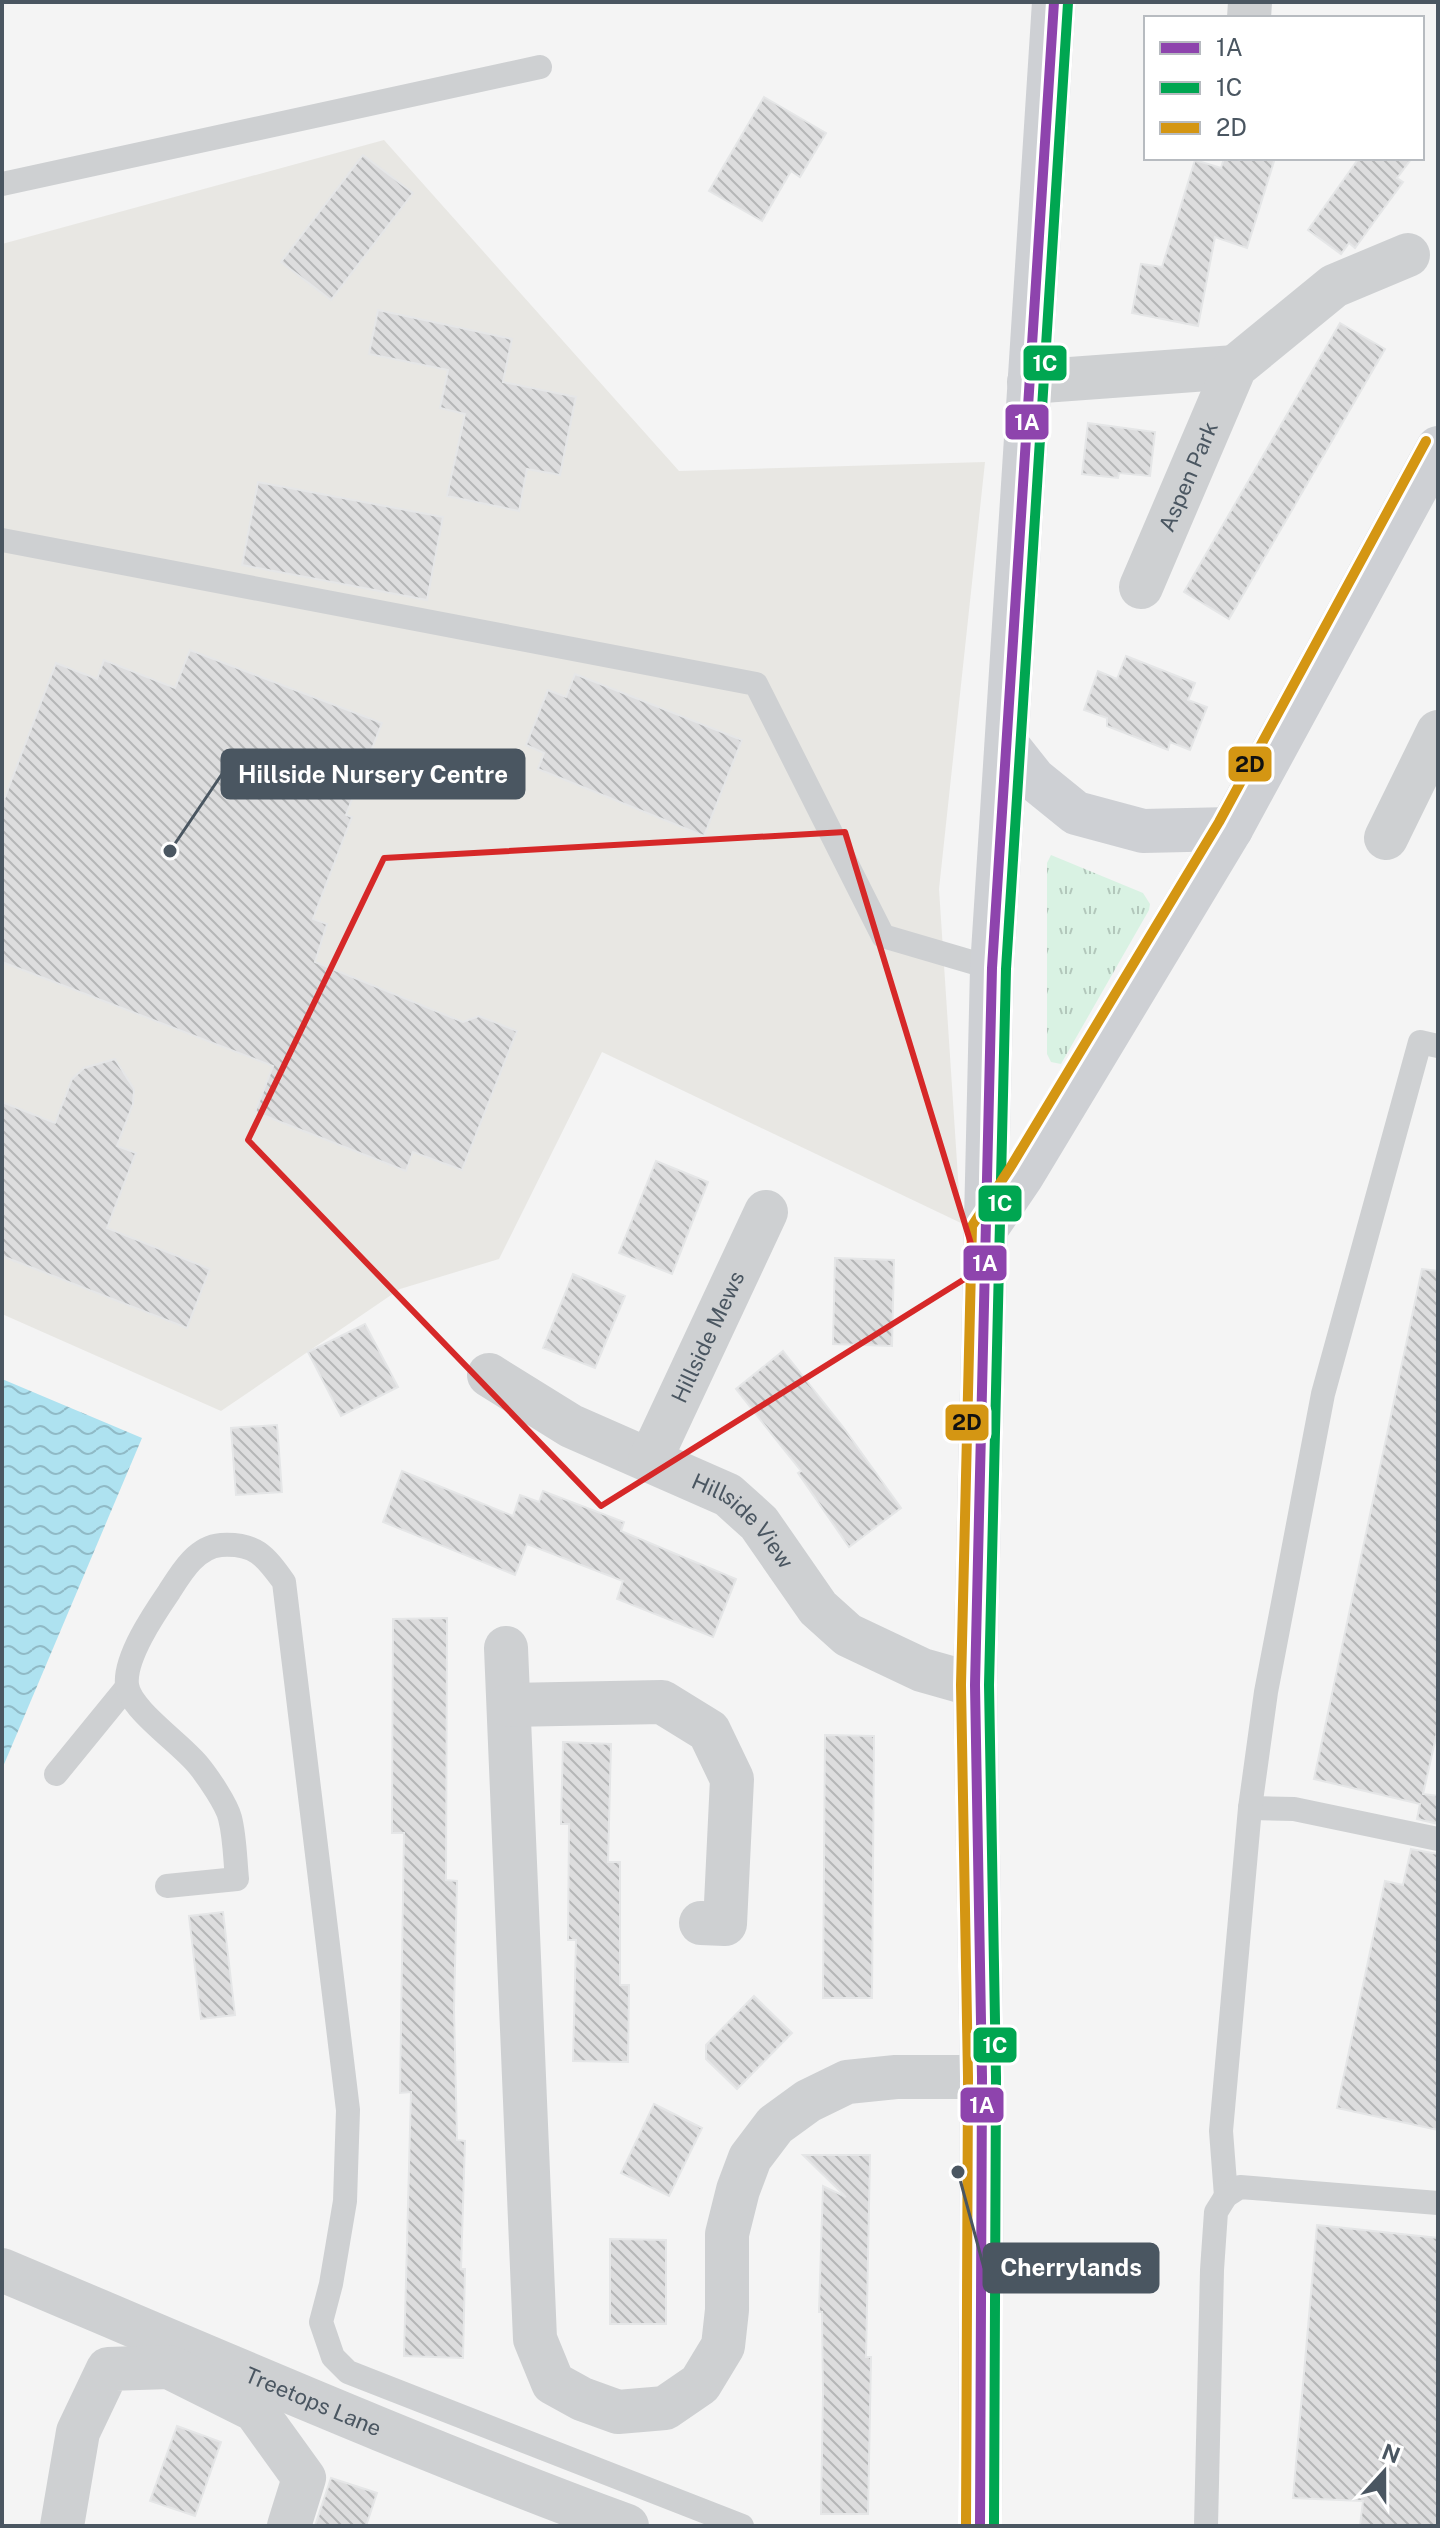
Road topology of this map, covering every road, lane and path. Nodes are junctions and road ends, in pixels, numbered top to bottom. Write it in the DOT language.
graph roads {
  1 [pos="1054,2"];
  2 [pos="540,67"];
  3 [pos="2,184"];
  4 [pos="1408,255"];
  5 [pos="1235,367"];
  6 [pos="1029,382"];
  7 [pos="1438,450"];
  8 [pos="2,540"];
  9 [pos="1141,587"];
  10 [pos="1438,732"];
  11 [pos="1007,745"];
  12 [pos="1424,797"];
  13 [pos="1231,829"];
  14 [pos="1386,838"];
  15 [pos="992,968"];
  16 [pos="1438,1046"];
  17 [pos="766,1212"];
  18 [pos="986,1229"];
  19 [pos="489,1375"];
  20 [pos="650,1460"];
  21 [pos="506,1648"];
  22 [pos="975,1685"];
  23 [pos="127,1687"];
  24 [pos="509,1705"];
  25 [pos="56,1774"];
  26 [pos="1250,1808"];
  27 [pos="1438,1839"];
  28 [pos="167,1886"];
  29 [pos="701,1923"];
  30 [pos="982,2077"];
  31 [pos="1226,2196"];
  32 [pos="1438,2203"];
  33 [pos="2,2270"];
  34 [pos="62,2526"];
  35 [pos="289,2526"];
  36 [pos="627,2526"];
  37 [pos="742,2526"];
  38 [pos="980,2526"];
  39 [pos="1206,2526"];
  1 -- 6 [label="main road"];
  2 -- 3 [label="lane"];
  4 -- 5 [label="street, Aspen Park"];
  5 -- 6 [label="street"];
  5 -- 9 [label="street, Aspen Park"];
  6 -- 11 [label="main road"];
  7 -- 13 [label="main road"];
  8 -- 15 [label="lane"];
  10 -- 12 [label="street"];
  11 -- 13 [label="main road"];
  11 -- 15 [label="main road"];
  12 -- 14 [label="street"];
  13 -- 18 [label="main road"];
  15 -- 18 [label="main road"];
  16 -- 26 [label="lane"];
  17 -- 20 [label="street, Hillside Mews"];
  18 -- 22 [label="main road"];
  19 -- 20 [label="street, Hillside View"];
  20 -- 22 [label="street, Hillside View"];
  21 -- 24 [label="street"];
  22 -- 30 [label="main road"];
  23 -- 25 [label="lane"];
  23 -- 28 [label="lane"];
  23 -- 37 [label="lane"];
  24 -- 29 [label="street"];
  24 -- 30 [label="street"];
  26 -- 27 [label="lane"];
  26 -- 31 [label="lane"];
  30 -- 38 [label="main road"];
  31 -- 32 [label="lane"];
  31 -- 39 [label="lane"];
  33 -- 36 [label="street, Treetops Lane"];
  34 -- 35 [label="street"];
}
